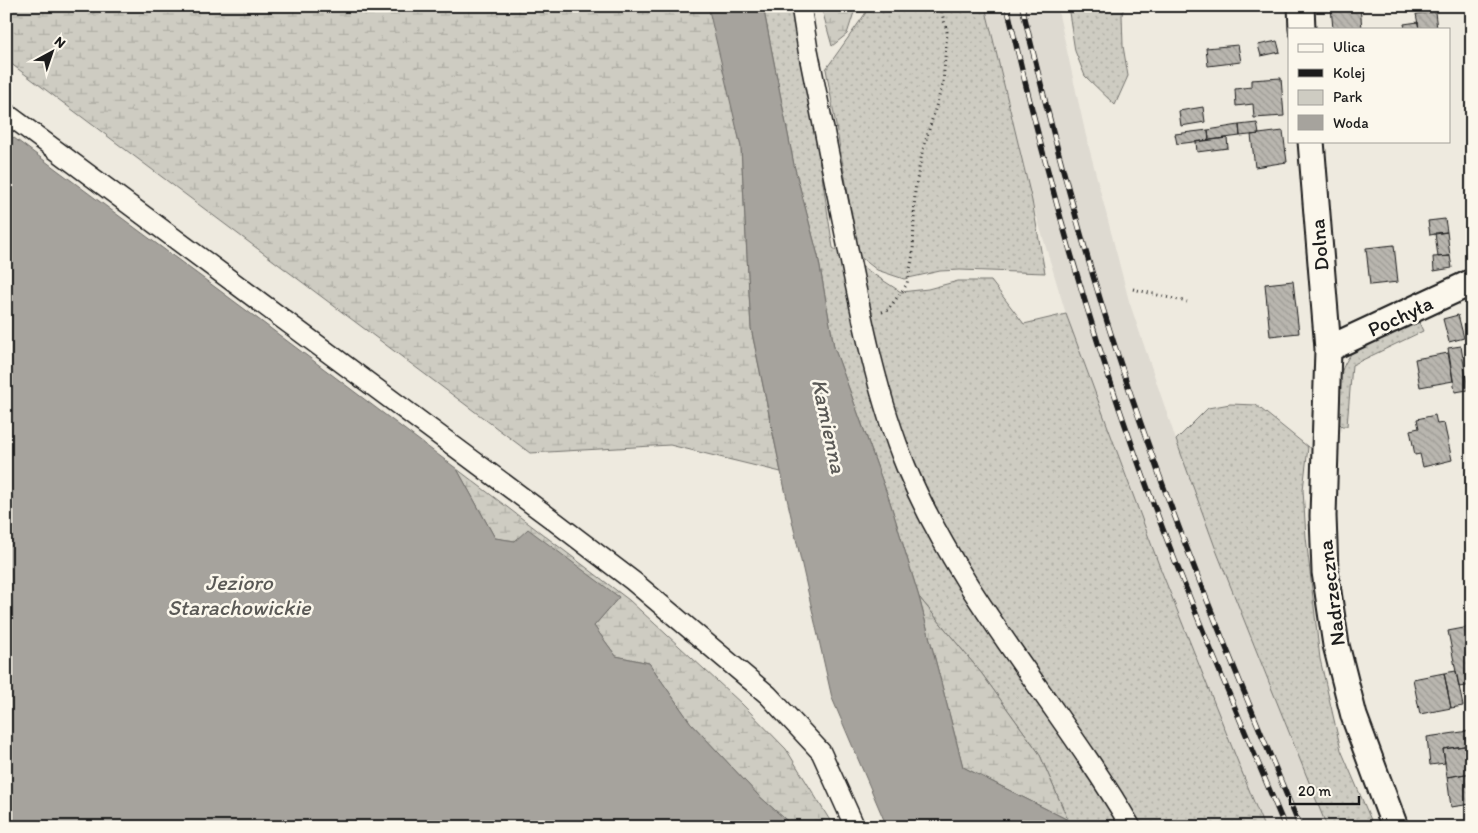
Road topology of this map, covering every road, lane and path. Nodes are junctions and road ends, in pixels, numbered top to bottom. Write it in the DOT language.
graph roads {
  1 [pos="802,6"];
  2 [pos="940,6"];
  3 [pos="1301,6"];
  4 [pos="1302,28"];
  5 [pos="6,113"];
  6 [pos="1311,142"];
  7 [pos="1472,282"];
  8 [pos="1133,289"];
  9 [pos="1187,302"];
  10 [pos="861,317"];
  11 [pos="1328,349"];
  12 [pos="855,827"];
  13 [pos="1131,827"];
  14 [pos="1395,827"];
  1 -- 10 [label="street"];
  2 -- 10 [label="path"];
  3 -- 4 [label="street"];
  5 -- 12 [label="street"];
  6 -- 11 [label="street, Dolna"];
  7 -- 11 [label="street, Pochyła"];
  8 -- 9 [label="path"];
  10 -- 13 [label="street"];
  11 -- 14 [label="street, Nadrzeczna"];
}
